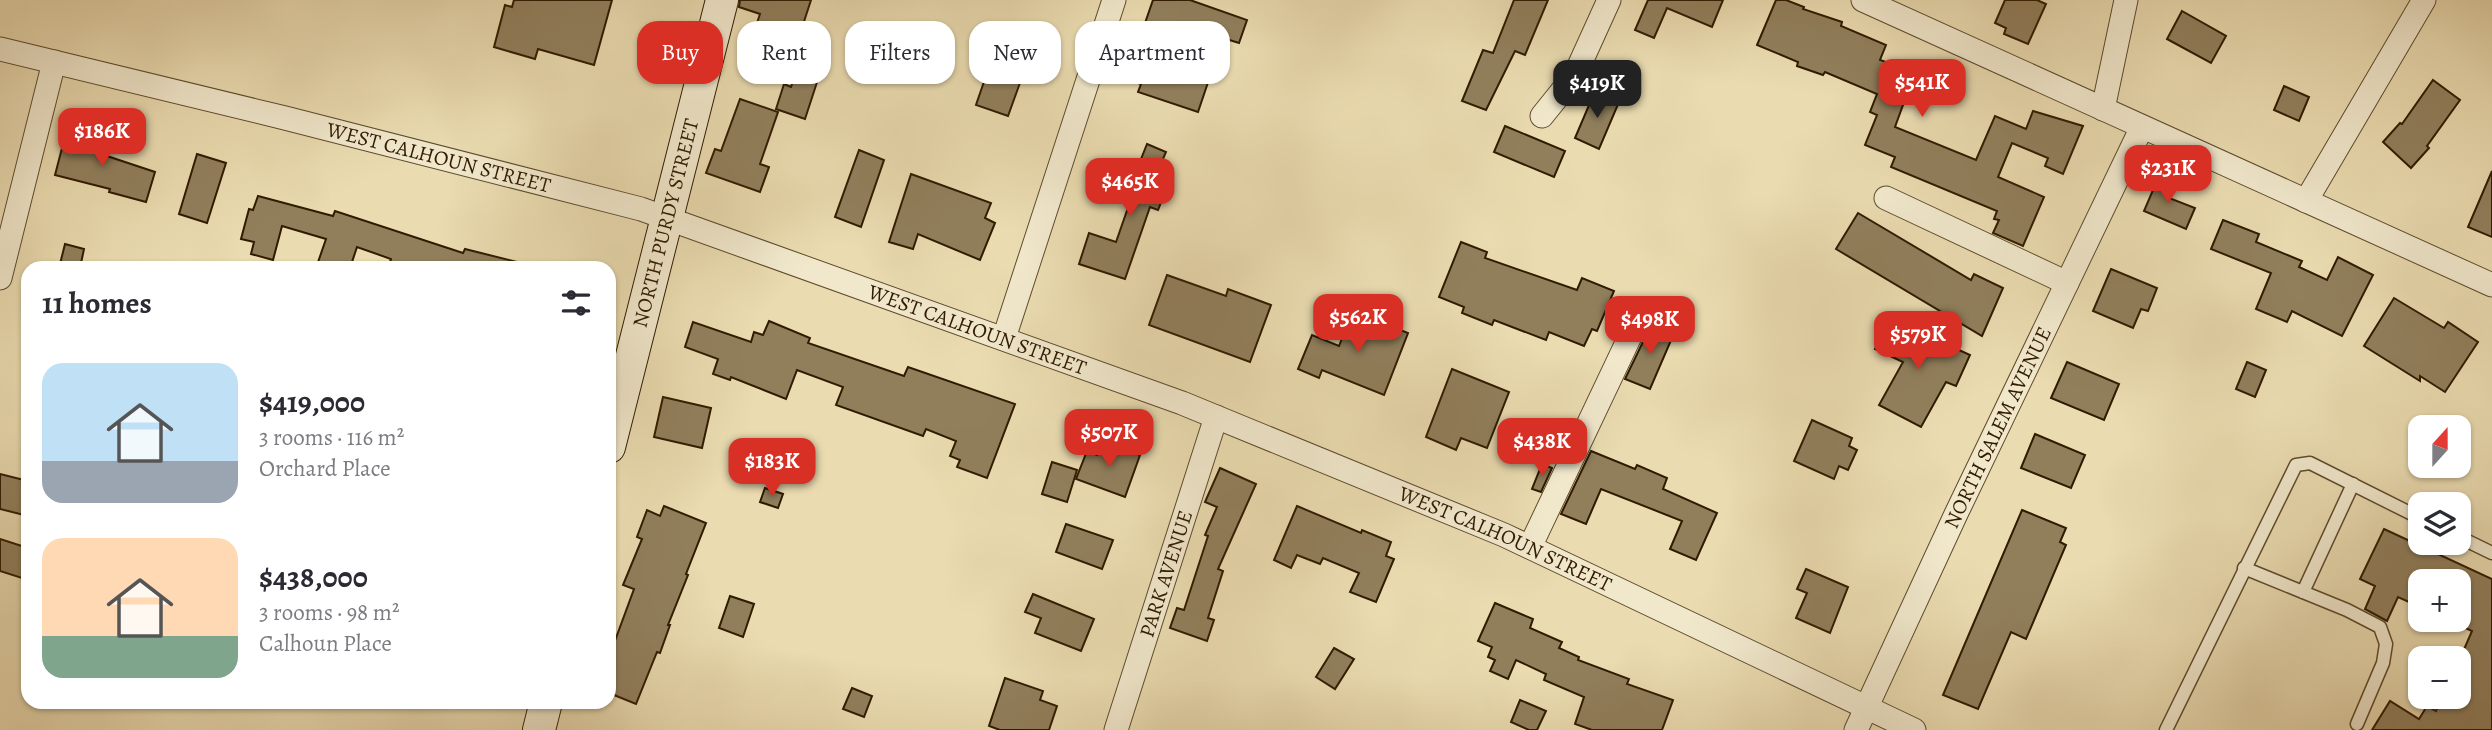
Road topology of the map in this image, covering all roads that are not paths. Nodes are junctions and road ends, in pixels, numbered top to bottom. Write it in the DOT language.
graph roads {
  1 [pos="722,0"];
  2 [pos="1114,0"];
  3 [pos="1609,0"];
  4 [pos="1863,0"];
  5 [pos="2126,0"];
  6 [pos="2424,0"];
  7 [pos="0,49"];
  8 [pos="54,62"];
  9 [pos="2102,109"];
  10 [pos="1542,116"];
  11 [pos="2142,127"];
  12 [pos="1886,198"];
  13 [pos="2306,201"];
  14 [pos="665,219"];
  15 [pos="0,278"];
  16 [pos="2067,283"];
  17 [pos="2492,285"];
  18 [pos="1643,309"];
  19 [pos="1003,338"];
  20 [pos="1216,417"];
  21 [pos="616,418"];
  22 [pos="2353,484"];
  23 [pos="2408,511"];
  24 [pos="2471,543"];
  25 [pos="1530,547"];
  26 [pos="2492,553"];
  27 [pos="2244,568"];
  28 [pos="2303,592"];
  29 [pos="1866,708"];
  30 [pos="544,709"];
  31 [pos="2357,724"];
  32 [pos="539,730"];
  33 [pos="1116,730"];
  34 [pos="1856,730"];
  35 [pos="1914,730"];
  36 [pos="2166,730"];
  1 -- 14 [label="street, NORTH PURDY STREET"];
  2 -- 19 [label="street"];
  3 -- 10 [label="street"];
  4 -- 9 [label="street"];
  5 -- 9 [label="street"];
  6 -- 13 [label="street"];
  7 -- 8 [label="street, WEST CALHOUN STREET"];
  8 -- 14 [label="street, WEST CALHOUN STREET"];
  8 -- 15 [label="street"];
  9 -- 11 [label="street"];
  11 -- 13 [label="street"];
  11 -- 16 [label="street, NORTH SALEM AVENUE"];
  12 -- 16 [label="street"];
  13 -- 17 [label="street"];
  14 -- 19 [label="street, WEST CALHOUN STREET"];
  14 -- 21 [label="street, NORTH PURDY STREET"];
  16 -- 29 [label="street, NORTH SALEM AVENUE"];
  18 -- 25 [label="street"];
  19 -- 20 [label="street, WEST CALHOUN STREET"];
  20 -- 25 [label="street, WEST CALHOUN STREET"];
  20 -- 33 [label="street, PARK AVENUE"];
  22 -- 23 [label="lane"];
  22 -- 27 [label="lane"];
  22 -- 28 [label="lane"];
  24 -- 26 [label="lane"];
  25 -- 29 [label="street, WEST CALHOUN STREET"];
  27 -- 28 [label="lane"];
  27 -- 36 [label="lane"];
  28 -- 31 [label="lane"];
  29 -- 34 [label="street, NORTH SALEM AVENUE"];
  29 -- 35 [label="street, WEST CALHOUN STREET"];
  30 -- 32 [label="street"];
}
